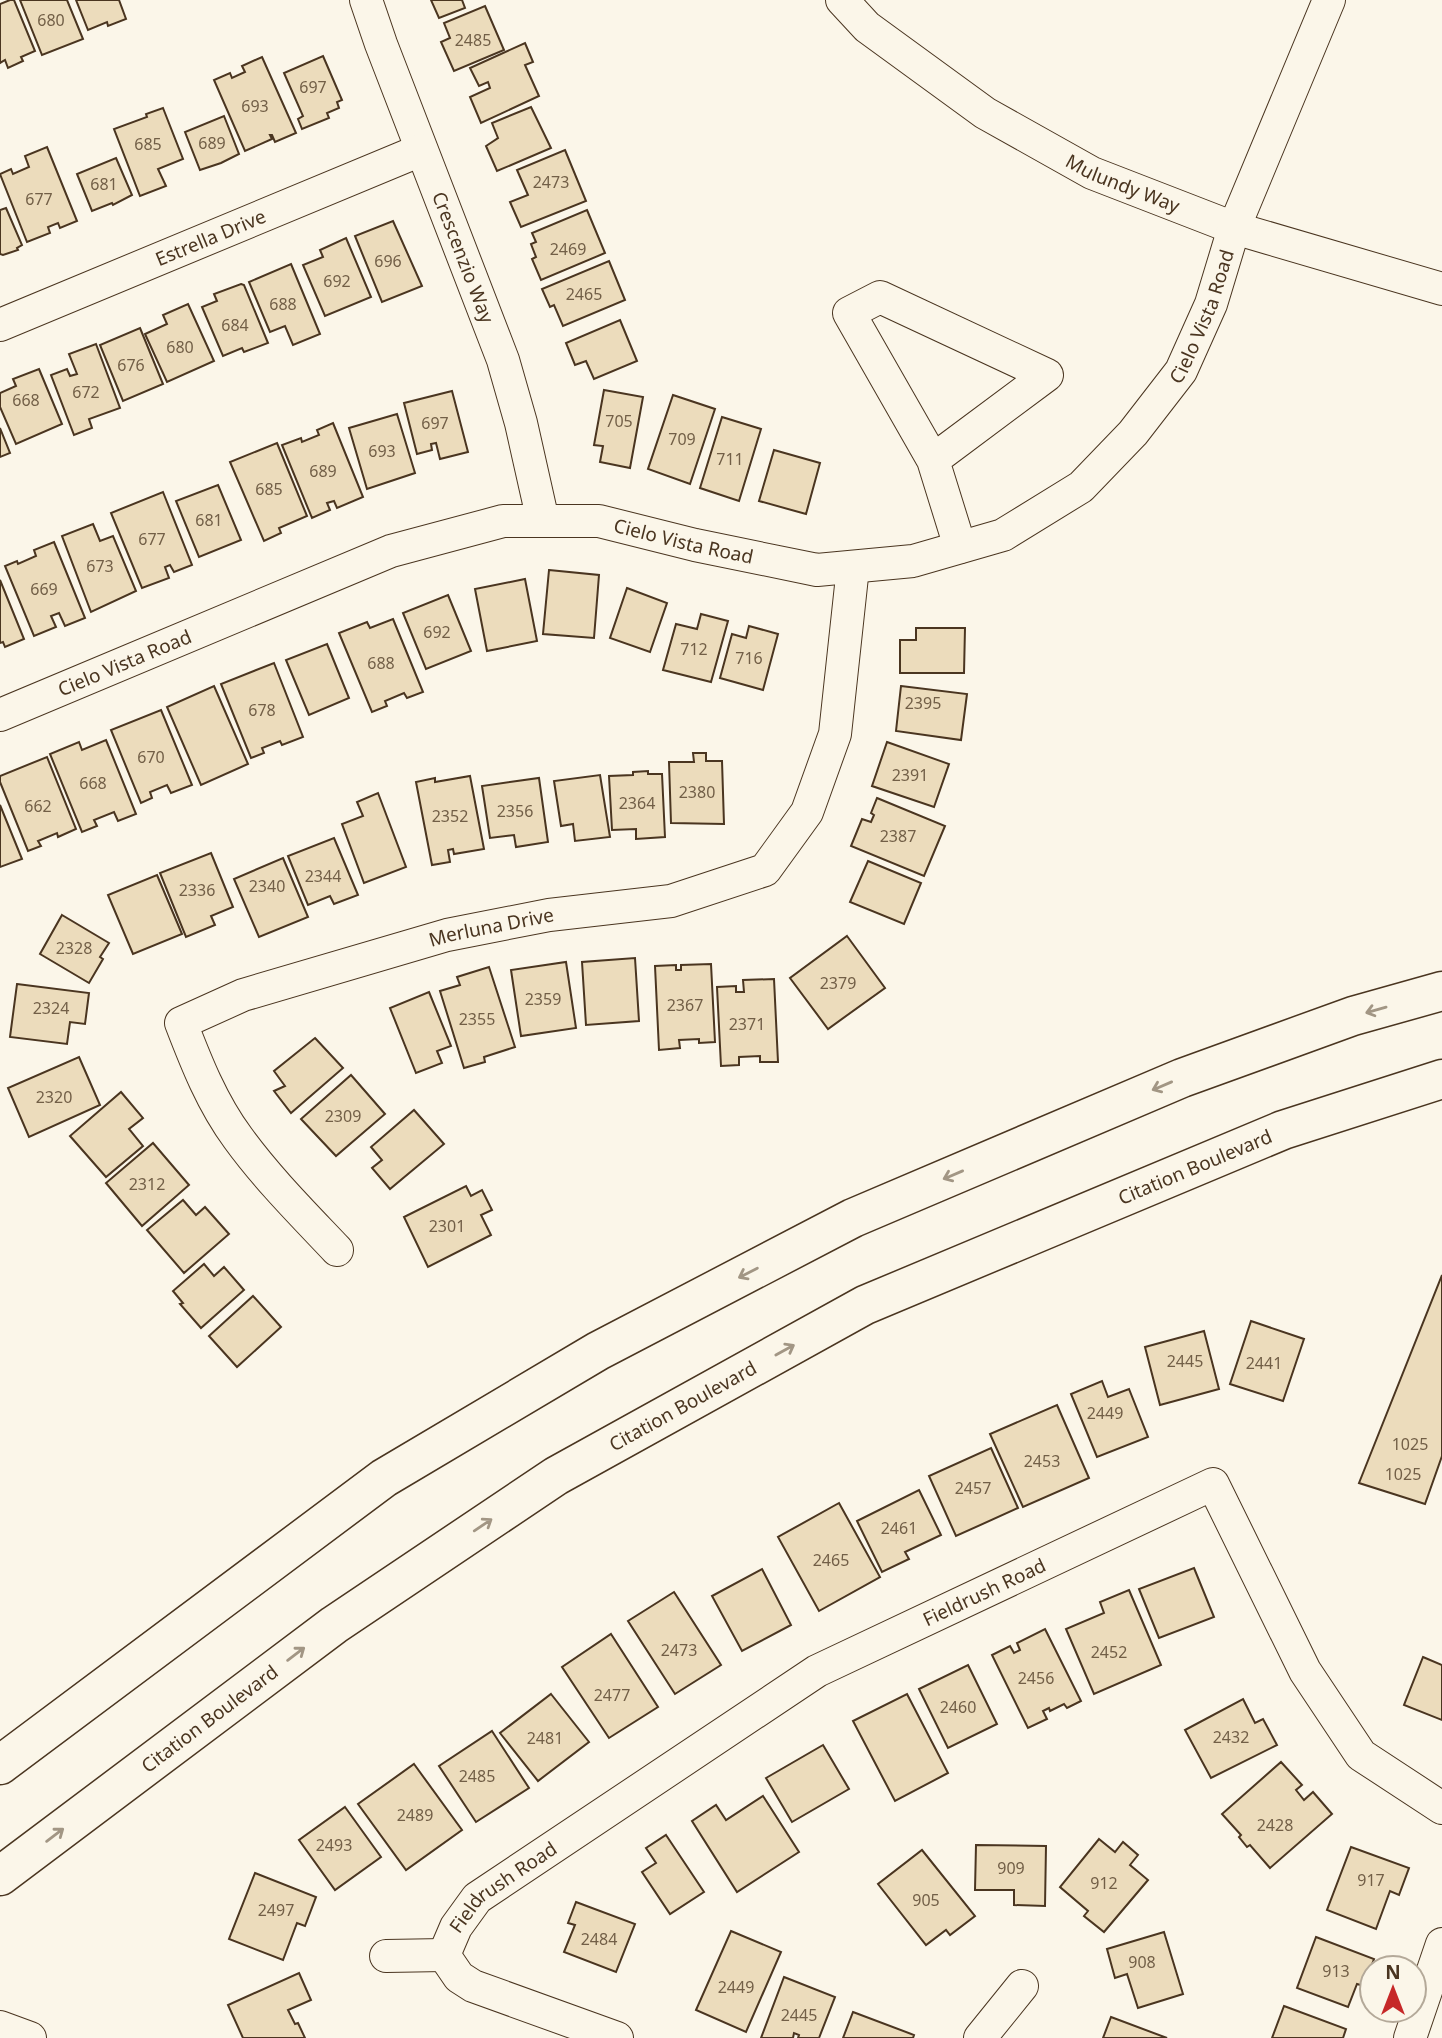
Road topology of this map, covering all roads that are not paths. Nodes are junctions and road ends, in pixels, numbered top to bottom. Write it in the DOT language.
graph roads {
  1 [pos="366,0"];
  2 [pos="842,0"];
  3 [pos="1329,0"];
  4 [pos="421,150"];
  5 [pos="1234,228"];
  6 [pos="1442,289"];
  7 [pos="0,325"];
  8 [pos="933,460"];
  9 [pos="543,521"];
  10 [pos="960,547"];
  11 [pos="853,567"];
  12 [pos="0,715"];
  13 [pos="1442,991"];
  14 [pos="1442,1079"];
  15 [pos="337,1250"];
  16 [pos="0,1765"];
  17 [pos="1442,1808"];
  18 [pos="0,1876"];
  19 [pos="1442,1944"];
  20 [pos="386,1955"];
  21 [pos="444,1955"];
  22 [pos="1021,1986"];
  23 [pos="0,2027"];
  24 [pos="30,2038"];
  25 [pos="617,2038"];
  26 [pos="980,2038"];
  27 [pos="1410,2038"];
  1 -- 4 [label="street, Crescenzio Way"];
  2 -- 5 [label="street, Mulundy Way"];
  3 -- 5 [label="street, Cielo Vista Road"];
  4 -- 7 [label="street, Estrella Drive"];
  4 -- 9 [label="street, Crescenzio Way"];
  5 -- 6 [label="street, Mulundy Way"];
  5 -- 10 [label="street, Cielo Vista Road"];
  8 -- 8 [label="street"];
  8 -- 10 [label="street"];
  9 -- 11 [label="street, Cielo Vista Road"];
  9 -- 12 [label="street, Cielo Vista Road"];
  10 -- 11 [label="street, Cielo Vista Road"];
  11 -- 15 [label="street, Merluna Drive"];
  13 -- 16 [label="main road, one-way"];
  18 -- 14 [label="main road, Citation Boulevard, one-way"];
  17 -- 21 [label="street, Fieldrush Road"];
  19 -- 27 [label="street"];
  20 -- 21 [label="street"];
  21 -- 25 [label="street"];
  22 -- 26 [label="street"];
  23 -- 24 [label="street"];
}
